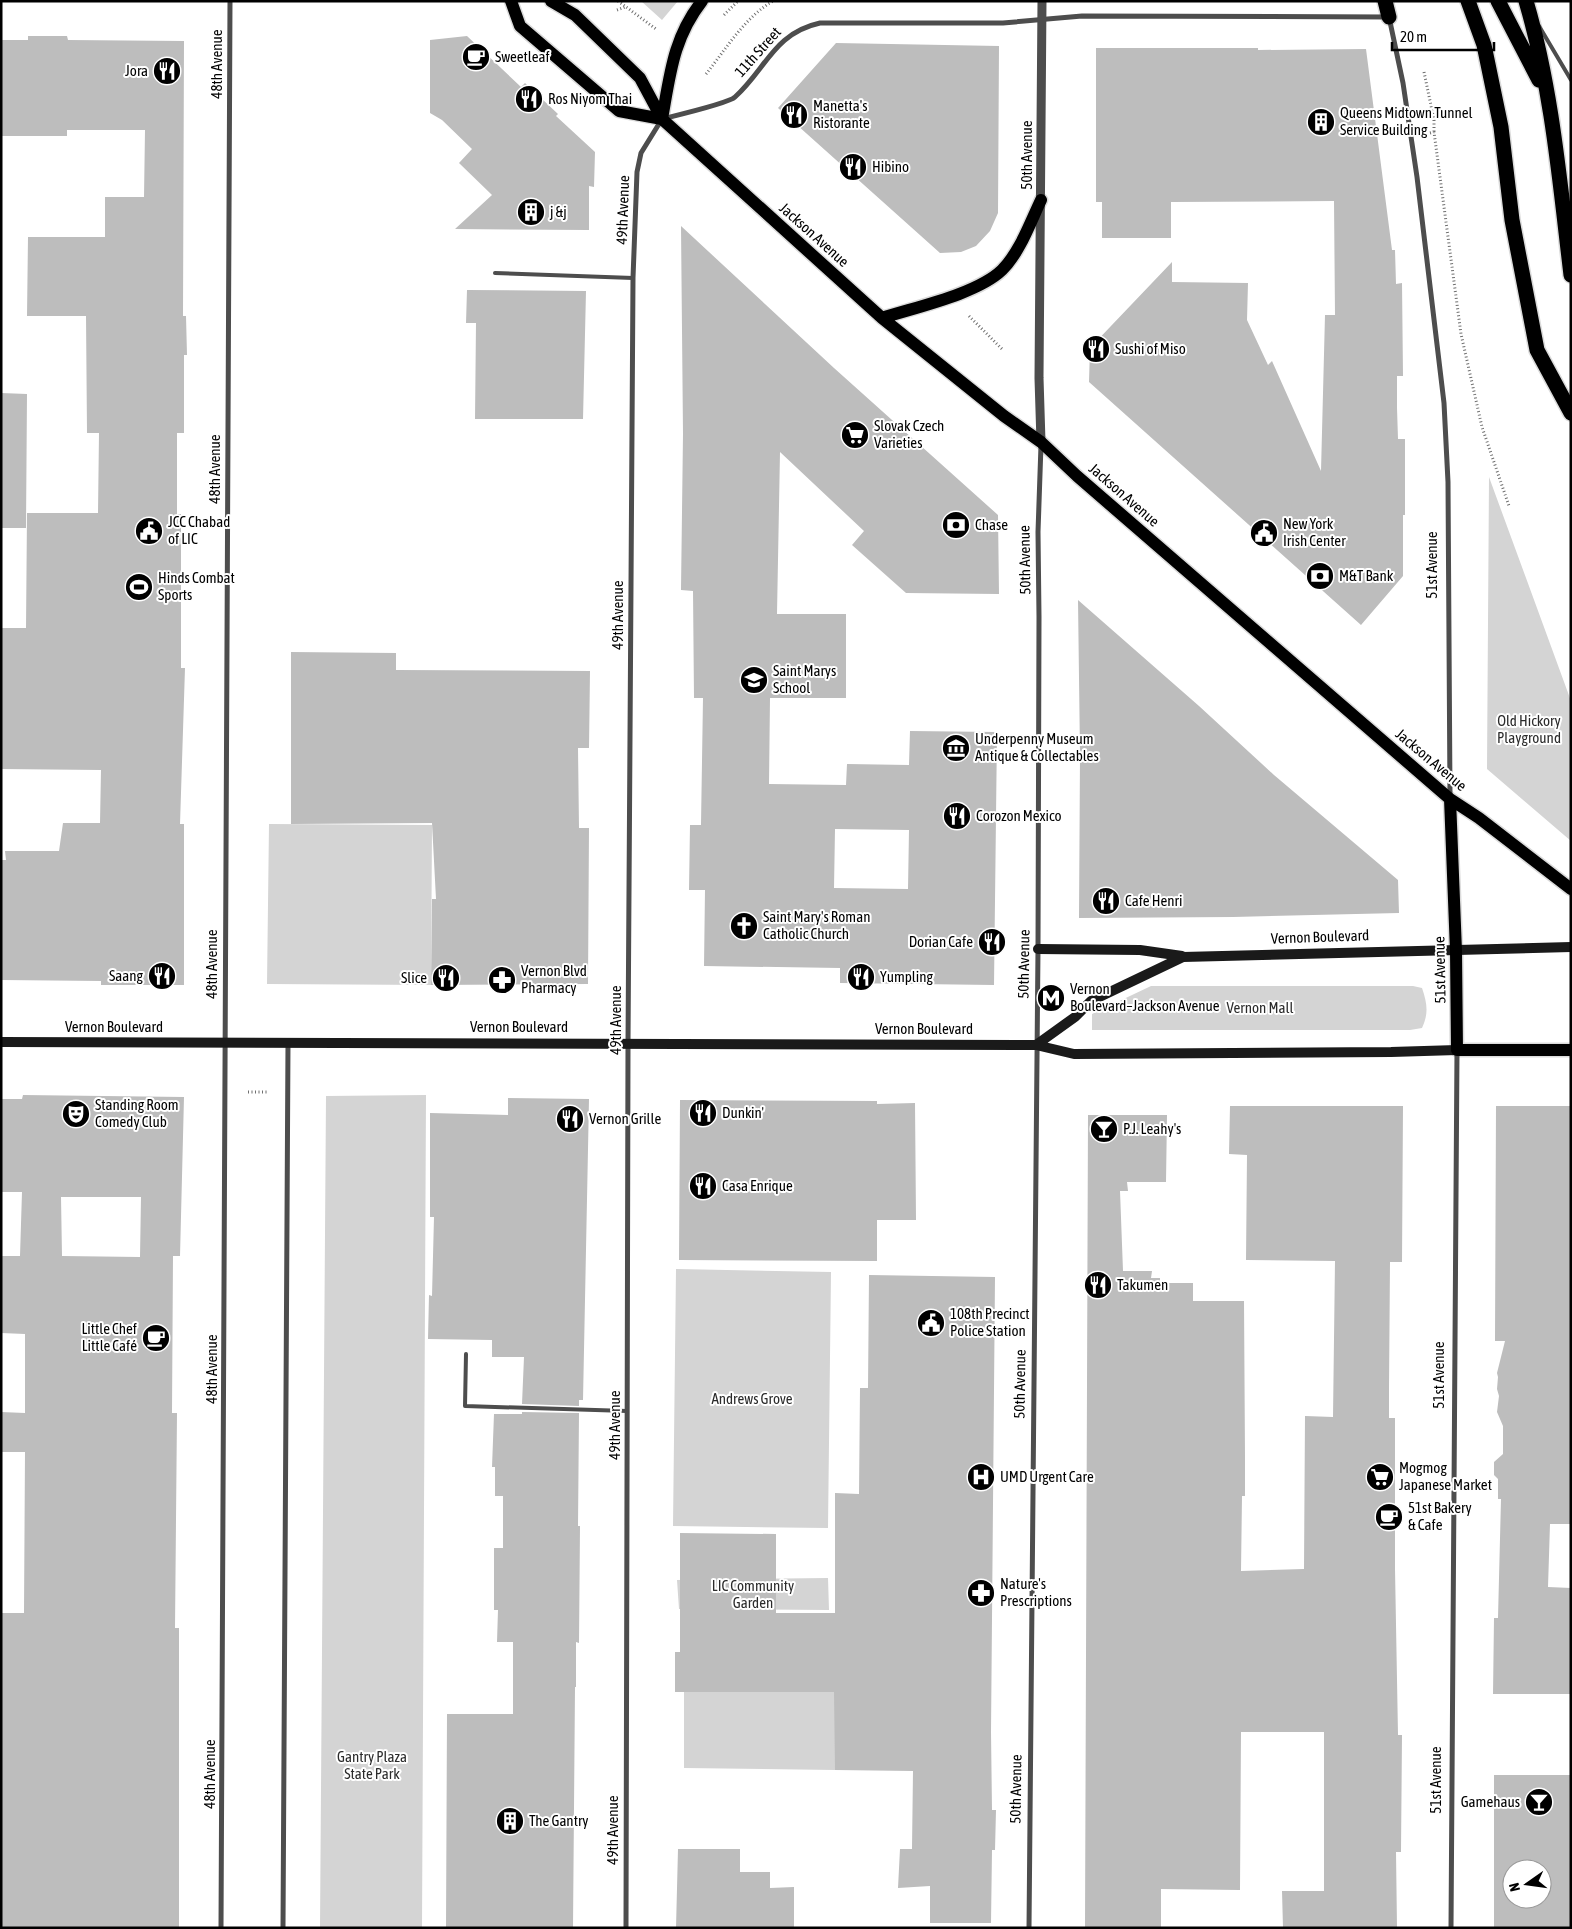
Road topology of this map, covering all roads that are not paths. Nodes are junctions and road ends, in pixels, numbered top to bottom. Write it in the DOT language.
graph roads {
  1 [pos="230,1"];
  2 [pos="511,1"];
  3 [pos="551,1"];
  4 [pos="702,1"];
  5 [pos="1042,1"];
  6 [pos="1386,1"];
  7 [pos="1468,1"];
  8 [pos="1498,1"];
  9 [pos="1526,3"];
  10 [pos="1389,17"];
  11 [pos="1042,19"];
  12 [pos="1571,80"];
  13 [pos="1547,97"];
  14 [pos="662,119"];
  15 [pos="1041,200"];
  16 [pos="495,273"];
  17 [pos="1571,275"];
  18 [pos="633,278"];
  19 [pos="882,318"];
  20 [pos="1571,413"];
  21 [pos="1041,442"];
  22 [pos="1450,799"];
  23 [pos="1571,889"];
  24 [pos="1571,947"];
  25 [pos="1038,949"];
  26 [pos="1456,951"];
  27 [pos="1183,957"];
  28 [pos="1,1042"];
  29 [pos="225,1042"];
  30 [pos="288,1042"];
  31 [pos="628,1044"];
  32 [pos="1036,1045"];
  33 [pos="1457,1050"];
  34 [pos="1571,1050"];
  35 [pos="466,1354"];
  36 [pos="627,1411"];
  37 [pos="221,1928"];
  38 [pos="283,1928"];
  39 [pos="626,1928"];
  40 [pos="1029,1928"];
  41 [pos="1451,1928"];
  1 -- 29 [label="street, 48th Avenue"];
  2 -- 14 [label="main road"];
  3 -- 14 [label="main road, Jackson Avenue"];
  4 -- 14 [label="main road"];
  5 -- 11 [label="street, 50th Avenue"];
  6 -- 10 [label="highway"];
  7 -- 20 [label="highway"];
  8 -- 13 [label="highway"];
  9 -- 12 [label="lane"];
  9 -- 13 [label="highway"];
  10 -- 11 [label="street, 11th Street"];
  10 -- 22 [label="street, 51st Avenue"];
  11 -- 14 [label="street, 11th Street"];
  11 -- 15 [label="street, 50th Avenue"];
  13 -- 17 [label="highway"];
  14 -- 18 [label="street, 49th Avenue"];
  14 -- 19 [label="main road, Jackson Avenue"];
  15 -- 19 [label="main road"];
  15 -- 21 [label="street, 50th Avenue"];
  16 -- 18 [label="lane"];
  18 -- 31 [label="street, 49th Avenue"];
  19 -- 21 [label="main road, Jackson Avenue"];
  21 -- 22 [label="main road, Jackson Avenue"];
  21 -- 25 [label="street, 50th Avenue"];
  22 -- 23 [label="main road, Jackson Avenue"];
  22 -- 26 [label="main road, 51st Avenue"];
  24 -- 26 [label="main road, Vernon Boulevard"];
  25 -- 27 [label="main road"];
  25 -- 32 [label="street, 50th Avenue"];
  26 -- 27 [label="main road, Vernon Boulevard"];
  26 -- 33 [label="main road, 51st Avenue"];
  27 -- 32 [label="main road, Vernon Boulevard"];
  28 -- 29 [label="main road, Vernon Boulevard"];
  29 -- 30 [label="main road, Vernon Boulevard"];
  29 -- 37 [label="street, 48th Avenue"];
  30 -- 31 [label="main road, Vernon Boulevard"];
  30 -- 38 [label="street"];
  31 -- 32 [label="main road, Vernon Boulevard"];
  31 -- 36 [label="street, 49th Avenue"];
  32 -- 33 [label="main road, Vernon Boulevard"];
  32 -- 40 [label="street, 50th Avenue"];
  33 -- 34 [label="main road, Vernon Boulevard"];
  33 -- 41 [label="street, 51st Avenue"];
  35 -- 36 [label="lane"];
  36 -- 39 [label="street, 49th Avenue"];
}
